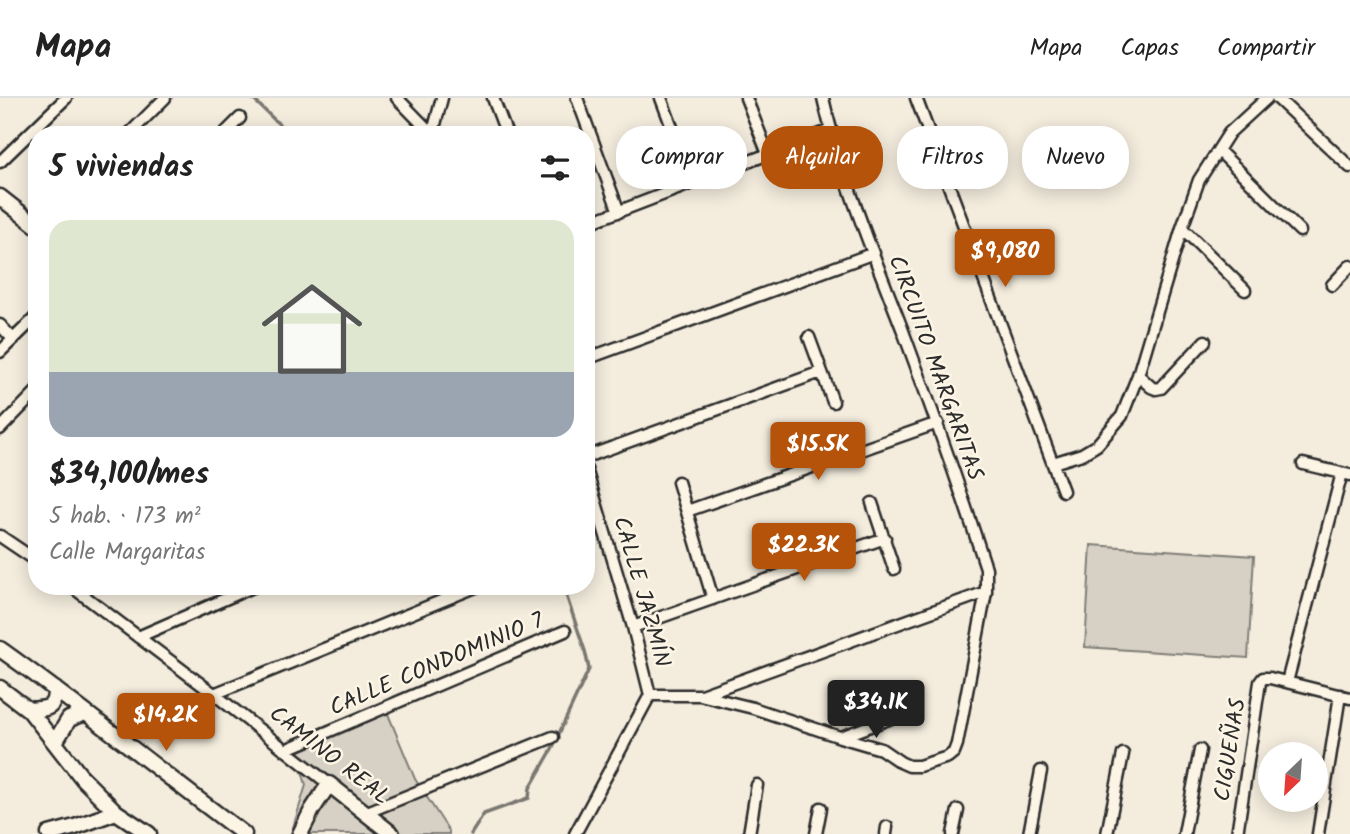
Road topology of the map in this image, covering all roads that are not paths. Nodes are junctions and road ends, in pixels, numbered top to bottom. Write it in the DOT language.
graph roads {
  1 [pos="66,98"];
  2 [pos="165,98"];
  3 [pos="397,98"];
  4 [pos="442,98"];
  5 [pos="494,98"];
  6 [pos="577,98"];
  7 [pos="661,98"];
  8 [pos="746,98"];
  9 [pos="823,98"];
  10 [pos="916,98"];
  11 [pos="1267,98"];
  12 [pos="1277,98"];
  13 [pos="240,118"];
  14 [pos="38,126"];
  15 [pos="137,126"];
  16 [pos="232,126"];
  17 [pos="425,126"];
  18 [pos="435,126"];
  19 [pos="504,126"];
  20 [pos="587,126"];
  21 [pos="672,126"];
  22 [pos="830,126"];
  23 [pos="28,135"];
  24 [pos="761,136"];
  25 [pos="595,147"];
  26 [pos="1218,150"];
  27 [pos="0,163"];
  28 [pos="1350,167"];
  29 [pos="678,189"];
  30 [pos="852,189"];
  31 [pos="0,197"];
  32 [pos="619,212"];
  33 [pos="28,218"];
  34 [pos="595,221"];
  35 [pos="1182,228"];
  36 [pos="1300,231"];
  37 [pos="874,253"];
  38 [pos="1350,267"];
  39 [pos="1332,285"];
  40 [pos="1245,290"];
  41 [pos="0,325"];
  42 [pos="28,325"];
  43 [pos="809,337"];
  44 [pos="13,339"];
  45 [pos="1205,341"];
  46 [pos="0,352"];
  47 [pos="595,356"];
  48 [pos="821,372"];
  49 [pos="1138,375"];
  50 [pos="28,400"];
  51 [pos="833,402"];
  52 [pos="938,423"];
  53 [pos="0,429"];
  54 [pos="595,454"];
  55 [pos="1053,463"];
  56 [pos="1303,464"];
  57 [pos="1346,474"];
  58 [pos="678,482"];
  59 [pos="1063,491"];
  60 [pos="595,499"];
  61 [pos="872,503"];
  62 [pos="687,511"];
  63 [pos="0,536"];
  64 [pos="884,538"];
  65 [pos="28,555"];
  66 [pos="894,569"];
  67 [pos="986,592"];
  68 [pos="83,595"];
  69 [pos="234,595"];
  70 [pos="456,595"];
  71 [pos="713,599"];
  72 [pos="633,627"];
  73 [pos="565,631"];
  74 [pos="138,637"];
  75 [pos="0,649"];
  76 [pos="1287,682"];
  77 [pos="0,688"];
  78 [pos="55,689"];
  79 [pos="214,694"];
  80 [pos="650,695"];
  81 [pos="700,695"];
  82 [pos="1345,697"];
  83 [pos="29,710"];
  84 [pos="85,713"];
  85 [pos="902,714"];
  86 [pos="553,737"];
  87 [pos="840,737"];
  88 [pos="55,742"];
  89 [pos="285,750"];
  90 [pos="1200,750"];
  91 [pos="1123,754"];
  92 [pos="1041,771"];
  93 [pos="329,784"];
  94 [pos="757,785"];
  95 [pos="821,808"];
  96 [pos="958,810"];
  97 [pos="116,811"];
  98 [pos="365,813"];
  99 [pos="92,828"];
  100 [pos="240,833"];
  101 [pos="49,834"];
  102 [pos="149,834"];
  103 [pos="300,834"];
  104 [pos="392,834"];
  105 [pos="575,834"];
  106 [pos="749,834"];
  107 [pos="816,834"];
  108 [pos="953,834"];
  109 [pos="1029,834"];
  110 [pos="1107,834"];
  111 [pos="1184,834"];
  112 [pos="1237,834"];
  113 [pos="1318,834"];
  1 -- 14 [label="street"];
  2 -- 15 [label="street"];
  3 -- 17 [label="street"];
  4 -- 18 [label="street"];
  5 -- 19 [label="street"];
  6 -- 20 [label="street"];
  7 -- 21 [label="street"];
  8 -- 24 [label="street"];
  9 -- 22 [label="street"];
  10 -- 55 [label="street"];
  11 -- 26 [label="street"];
  12 -- 28 [label="street"];
  13 -- 16 [label="street"];
  23 -- 27 [label="street"];
  25 -- 32 [label="street"];
  26 -- 35 [label="street"];
  26 -- 36 [label="street"];
  29 -- 32 [label="street"];
  30 -- 37 [label="street"];
  31 -- 33 [label="main road"];
  32 -- 34 [label="street"];
  35 -- 40 [label="street"];
  35 -- 49 [label="street"];
  37 -- 47 [label="street, CIRCUITO MARGARITAS"];
  37 -- 52 [label="street, CIRCUITO MARGARITAS"];
  38 -- 39 [label="street"];
  41 -- 44 [label="street"];
  42 -- 44 [label="street"];
  43 -- 48 [label="street"];
  44 -- 46 [label="street"];
  45 -- 49 [label="street"];
  48 -- 51 [label="street"];
  48 -- 54 [label="street"];
  49 -- 55 [label="street"];
  50 -- 53 [label="street"];
  52 -- 62 [label="street"];
  52 -- 67 [label="street, CIRCUITO MARGARITAS"];
  55 -- 59 [label="street"];
  56 -- 57 [label="street"];
  57 -- 76 [label="street"];
  58 -- 62 [label="street"];
  60 -- 72 [label="street, CALLE JAZMÍN"];
  61 -- 64 [label="street"];
  62 -- 71 [label="street"];
  63 -- 65 [label="street"];
  64 -- 66 [label="street"];
  64 -- 71 [label="street"];
  67 -- 81 [label="street"];
  67 -- 87 [label="street, CIRCUITO MARGARITAS"];
  68 -- 74 [label="street, CAMINO REAL"];
  69 -- 74 [label="street"];
  70 -- 79 [label="street"];
  71 -- 72 [label="street"];
  72 -- 80 [label="street, CALLE JAZMÍN"];
  73 -- 89 [label="street, CALLE CONDOMINIO 7"];
  74 -- 79 [label="street, CAMINO REAL"];
  75 -- 78 [label="main road"];
  76 -- 82 [label="street, CIGUEÑAS"];
  76 -- 112 [label="street, CIGUEÑAS"];
  77 -- 83 [label="main road"];
  78 -- 83 [label="main road"];
  78 -- 84 [label="main road"];
  79 -- 89 [label="street, CAMINO REAL"];
  80 -- 81 [label="street"];
  80 -- 105 [label="street, CALLE JAZMÍN"];
  81 -- 87 [label="street"];
  82 -- 113 [label="street"];
  83 -- 88 [label="main road"];
  84 -- 88 [label="main road"];
  84 -- 100 [label="main road"];
  85 -- 87 [label="street"];
  86 -- 98 [label="street"];
  88 -- 97 [label="main road"];
  89 -- 93 [label="street, CAMINO REAL"];
  90 -- 111 [label="street"];
  91 -- 110 [label="street"];
  92 -- 109 [label="street"];
  93 -- 98 [label="main road, CAMINO REAL"];
  93 -- 103 [label="main road"];
  94 -- 106 [label="street"];
  95 -- 107 [label="street"];
  96 -- 108 [label="street"];
  97 -- 99 [label="main road"];
  97 -- 102 [label="main road"];
  98 -- 104 [label="main road, CAMINO REAL"];
  99 -- 101 [label="main road"];
}
